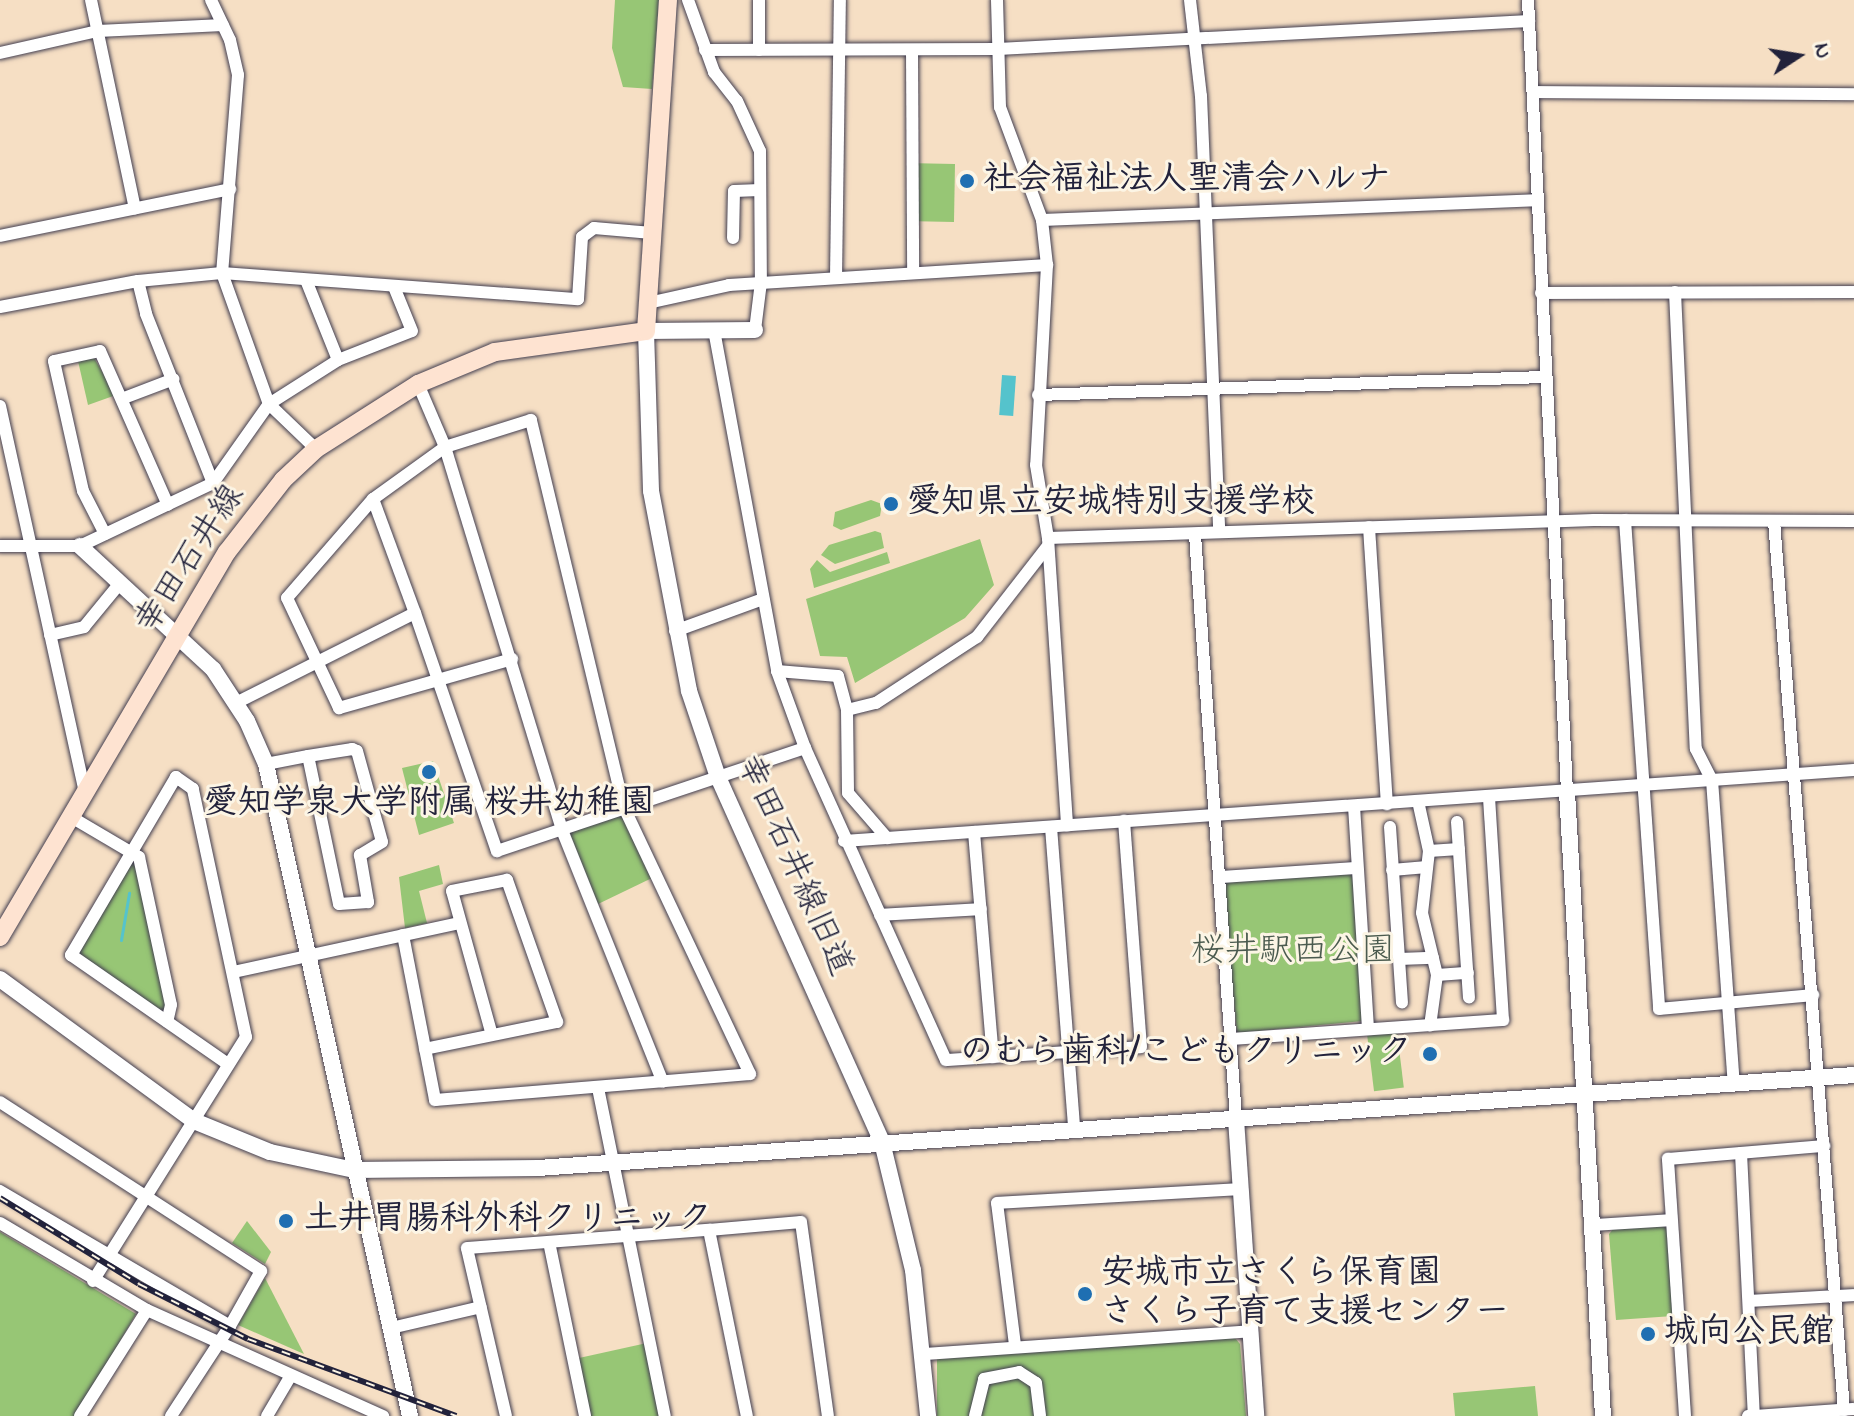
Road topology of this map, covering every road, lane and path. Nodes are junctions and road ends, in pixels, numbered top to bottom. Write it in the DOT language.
graph roads {
  1 [pos="91,0"];
  2 [pos="211,0"];
  3 [pos="668,0"];
  4 [pos="688,0"];
  5 [pos="759,0"];
  6 [pos="840,0"];
  7 [pos="997,0"];
  8 [pos="1190,0"];
  9 [pos="1528,0"];
  10 [pos="1529,21"];
  11 [pos="223,25"];
  12 [pos="98,31"];
  13 [pos="1195,37"];
  14 [pos="998,49"];
  15 [pos="705,50"];
  16 [pos="759,50"];
  17 [pos="837,50"];
  18 [pos="912,50"];
  19 [pos="0,53"];
  20 [pos="1533,92"];
  21 [pos="1854,94"];
  22 [pos="230,189"];
  23 [pos="760,190"];
  24 [pos="1536,200"];
  25 [pos="135,208"];
  26 [pos="1206,213"];
  27 [pos="1042,220"];
  28 [pos="652,233"];
  29 [pos="0,236"];
  30 [pos="733,238"];
  31 [pos="1047,265"];
  32 [pos="222,273"];
  33 [pos="913,273"];
  34 [pos="836,278"];
  35 [pos="306,280"];
  36 [pos="138,281"];
  37 [pos="761,282"];
  38 [pos="394,287"];
  39 [pos="1675,292"];
  40 [pos="1854,292"];
  41 [pos="1541,293"];
  42 [pos="648,303"];
  43 [pos="0,307"];
  44 [pos="714,330"];
  45 [pos="755,330"];
  46 [pos="646,331"];
  47 [pos="338,360"];
  48 [pos="1544,377"];
  49 [pos="174,379"];
  50 [pos="418,384"];
  51 [pos="1213,388"];
  52 [pos="1038,395"];
  53 [pos="124,398"];
  54 [pos="269,404"];
  55 [pos="0,406"];
  56 [pos="445,447"];
  57 [pos="316,449"];
  58 [pos="213,483"];
  59 [pos="373,499"];
  60 [pos="168,505"];
  61 [pos="1625,520"];
  62 [pos="1550,521"];
  63 [pos="1687,521"];
  64 [pos="1774,521"];
  65 [pos="1854,521"];
  66 [pos="1369,527"];
  67 [pos="1219,532"];
  68 [pos="105,534"];
  69 [pos="1195,535"];
  70 [pos="1048,543"];
  71 [pos="0,546"];
  72 [pos="80,546"];
  73 [pos="30,547"];
  74 [pos="121,582"];
  75 [pos="763,599"];
  76 [pos="415,613"];
  77 [pos="675,631"];
  78 [pos="179,634"];
  79 [pos="50,635"];
  80 [pos="512,659"];
  81 [pos="316,661"];
  82 [pos="777,671"];
  83 [pos="439,680"];
  84 [pos="236,703"];
  85 [pos="847,710"];
  86 [pos="805,748"];
  87 [pos="308,756"];
  88 [pos="266,764"];
  89 [pos="1854,770"];
  90 [pos="1796,774"];
  91 [pos="718,777"];
  92 [pos="1712,780"];
  93 [pos="1641,785"];
  94 [pos="1567,792"];
  95 [pos="85,793"];
  96 [pos="1489,796"];
  97 [pos="1418,801"];
  98 [pos="1387,804"];
  99 [pos="1354,806"];
  100 [pos="624,808"];
  101 [pos="1215,814"];
  102 [pos="71,817"];
  103 [pos="1124,821"];
  104 [pos="1457,822"];
  105 [pos="1067,825"];
  106 [pos="1051,827"];
  107 [pos="1390,827"];
  108 [pos="562,830"];
  109 [pos="974,832"];
  110 [pos="887,838"];
  111 [pos="844,841"];
  112 [pos="1459,849"];
  113 [pos="129,851"];
  114 [pos="1429,851"];
  115 [pos="1427,867"];
  116 [pos="1357,868"];
  117 [pos="1392,870"];
  118 [pos="1220,877"];
  119 [pos="981,909"];
  120 [pos="880,915"];
  121 [pos="459,923"];
  122 [pos="403,935"];
  123 [pos="0,937"];
  124 [pos="311,955"];
  125 [pos="1433,958"];
  126 [pos="1399,959"];
  127 [pos="233,972"];
  128 [pos="1468,973"];
  129 [pos="1437,975"];
  130 [pos="0,979"];
  131 [pos="1813,995"];
  132 [pos="1469,998"];
  133 [pos="1402,1003"];
  134 [pos="1727,1003"];
  135 [pos="167,1022"];
  136 [pos="1430,1026"];
  137 [pos="1368,1029"];
  138 [pos="492,1035"];
  139 [pos="1230,1039"];
  140 [pos="425,1049"];
  141 [pos="1068,1052"];
  142 [pos="993,1057"];
  143 [pos="228,1064"];
  144 [pos="1854,1075"];
  145 [pos="1819,1078"];
  146 [pos="663,1082"];
  147 [pos="1734,1084"];
  148 [pos="598,1088"];
  149 [pos="1588,1093"];
  150 [pos="0,1102"];
  151 [pos="1236,1119"];
  152 [pos="194,1121"];
  153 [pos="1074,1129"];
  154 [pos="882,1142"];
  155 [pos="1824,1146"];
  156 [pos="1741,1153"];
  157 [pos="613,1161"];
  158 [pos="354,1170"];
  159 [pos="1240,1189"];
  160 [pos="0,1191"];
  161 [pos="147,1195"];
  162 [pos="1671,1220"];
  163 [pos="0,1223"];
  164 [pos="1594,1225"];
  165 [pos="709,1230"];
  166 [pos="629,1236"];
  167 [pos="549,1242"];
  168 [pos="108,1258"];
  169 [pos="93,1281"];
  170 [pos="1854,1295"];
  171 [pos="1836,1296"];
  172 [pos="1750,1301"];
  173 [pos="481,1307"];
  174 [pos="147,1310"];
  175 [pos="230,1326"];
  176 [pos="391,1328"];
  177 [pos="1250,1331"];
  178 [pos="216,1344"];
  179 [pos="1015,1345"];
  180 [pos="925,1354"];
  181 [pos="290,1377"];
  182 [pos="1849,1410"];
  183 [pos="979,1415"];
  184 [pos="80,1416"];
  185 [pos="171,1416"];
  186 [pos="267,1416"];
  187 [pos="383,1416"];
  188 [pos="410,1416"];
  189 [pos="506,1416"];
  190 [pos="585,1416"];
  191 [pos="665,1416"];
  192 [pos="747,1416"];
  193 [pos="828,1416"];
  194 [pos="928,1416"];
  195 [pos="1040,1416"];
  196 [pos="1256,1416"];
  197 [pos="1603,1416"];
  198 [pos="1685,1416"];
  199 [pos="1748,1416"];
  200 [pos="1754,1416"];
  1 -- 12 [label="street"];
  2 -- 11 [label="street"];
  3 -- 28 [label="main road"];
  4 -- 15 [label="street"];
  5 -- 16 [label="street"];
  6 -- 17 [label="street"];
  7 -- 14 [label="street"];
  8 -- 13 [label="street"];
  9 -- 10 [label="street"];
  10 -- 13 [label="street"];
  10 -- 20 [label="street"];
  11 -- 12 [label="street"];
  11 -- 22 [label="street"];
  12 -- 19 [label="street"];
  12 -- 25 [label="street"];
  13 -- 14 [label="street"];
  13 -- 26 [label="street"];
  14 -- 18 [label="street"];
  14 -- 27 [label="street"];
  15 -- 16 [label="street"];
  15 -- 23 [label="street"];
  16 -- 17 [label="street"];
  17 -- 18 [label="street"];
  17 -- 34 [label="street"];
  18 -- 33 [label="street"];
  20 -- 21 [label="street"];
  20 -- 24 [label="street"];
  22 -- 25 [label="street"];
  22 -- 32 [label="street"];
  23 -- 30 [label="street"];
  23 -- 37 [label="street"];
  24 -- 26 [label="street"];
  24 -- 41 [label="street"];
  25 -- 29 [label="street"];
  26 -- 27 [label="street"];
  26 -- 51 [label="street"];
  27 -- 31 [label="street"];
  28 -- 38 [label="street"];
  28 -- 42 [label="main road"];
  31 -- 33 [label="street"];
  31 -- 52 [label="street"];
  32 -- 35 [label="street"];
  32 -- 36 [label="street"];
  32 -- 54 [label="street"];
  33 -- 34 [label="street"];
  34 -- 37 [label="street"];
  35 -- 38 [label="street"];
  35 -- 47 [label="street"];
  36 -- 43 [label="street"];
  36 -- 49 [label="street"];
  37 -- 42 [label="street"];
  37 -- 45 [label="street"];
  38 -- 47 [label="street"];
  39 -- 40 [label="street"];
  39 -- 41 [label="street"];
  39 -- 63 [label="street"];
  41 -- 48 [label="street"];
  42 -- 46 [label="main road"];
  44 -- 45 [label="street"];
  44 -- 46 [label="street"];
  44 -- 75 [label="street"];
  46 -- 50 [label="main road, 幸田石井線"];
  46 -- 77 [label="street, 幸田石井線旧道"];
  47 -- 54 [label="street"];
  48 -- 51 [label="street"];
  48 -- 62 [label="street"];
  49 -- 53 [label="street"];
  49 -- 58 [label="street"];
  50 -- 56 [label="street"];
  50 -- 57 [label="main road, 幸田石井線"];
  51 -- 52 [label="street"];
  51 -- 67 [label="street"];
  52 -- 70 [label="street"];
  53 -- 60 [label="street"];
  53 -- 68 [label="street"];
  54 -- 57 [label="street"];
  54 -- 58 [label="street"];
  55 -- 73 [label="street"];
  56 -- 59 [label="street"];
  56 -- 80 [label="street"];
  56 -- 100 [label="street"];
  57 -- 78 [label="main road, 幸田石井線"];
  58 -- 60 [label="street"];
  59 -- 76 [label="street"];
  59 -- 81 [label="street"];
  60 -- 68 [label="street"];
  61 -- 62 [label="street"];
  61 -- 63 [label="street"];
  61 -- 93 [label="street"];
  62 -- 66 [label="street"];
  62 -- 94 [label="street"];
  63 -- 64 [label="street"];
  63 -- 92 [label="street"];
  64 -- 65 [label="street"];
  64 -- 90 [label="street"];
  66 -- 67 [label="street"];
  66 -- 98 [label="street"];
  67 -- 69 [label="street"];
  68 -- 72 [label="street"];
  69 -- 70 [label="street"];
  69 -- 101 [label="street"];
  70 -- 85 [label="street"];
  70 -- 105 [label="street"];
  71 -- 73 [label="street"];
  72 -- 73 [label="street"];
  72 -- 74 [label="street"];
  73 -- 79 [label="street"];
  74 -- 78 [label="street"];
  74 -- 79 [label="street"];
  75 -- 77 [label="street"];
  75 -- 82 [label="street"];
  76 -- 81 [label="street"];
  76 -- 83 [label="street"];
  77 -- 91 [label="street, 幸田石井線旧道"];
  78 -- 84 [label="street"];
  78 -- 95 [label="main road, 幸田石井線"];
  79 -- 95 [label="street"];
  80 -- 83 [label="street"];
  80 -- 108 [label="street"];
  81 -- 83 [label="street"];
  81 -- 84 [label="street"];
  82 -- 85 [label="street"];
  82 -- 86 [label="street"];
  83 -- 108 [label="street"];
  84 -- 88 [label="street"];
  85 -- 110 [label="street"];
  86 -- 91 [label="street"];
  86 -- 111 [label="street"];
  87 -- 87 [label="street"];
  87 -- 88 [label="street"];
  88 -- 124 [label="street"];
  89 -- 90 [label="street"];
  90 -- 92 [label="street"];
  90 -- 131 [label="street"];
  91 -- 100 [label="street"];
  91 -- 154 [label="street, 幸田石井線旧道"];
  92 -- 93 [label="street"];
  92 -- 134 [label="street"];
  93 -- 94 [label="street"];
  93 -- 134 [label="street"];
  94 -- 96 [label="street"];
  94 -- 149 [label="street"];
  95 -- 102 [label="main road, 幸田石井線"];
  96 -- 97 [label="street"];
  96 -- 136 [label="street"];
  97 -- 98 [label="street"];
  97 -- 114 [label="street"];
  98 -- 99 [label="street"];
  99 -- 101 [label="street"];
  99 -- 116 [label="street"];
  100 -- 108 [label="street"];
  100 -- 146 [label="street"];
  101 -- 103 [label="street"];
  101 -- 118 [label="street"];
  102 -- 113 [label="street"];
  102 -- 123 [label="main road, 幸田石井線"];
  103 -- 105 [label="street"];
  103 -- 141 [label="street"];
  104 -- 112 [label="street"];
  105 -- 106 [label="street"];
  106 -- 109 [label="street"];
  106 -- 141 [label="street"];
  107 -- 117 [label="street"];
  108 -- 146 [label="street"];
  109 -- 110 [label="street"];
  109 -- 119 [label="street"];
  110 -- 111 [label="street"];
  111 -- 120 [label="street"];
  112 -- 114 [label="street"];
  112 -- 128 [label="street"];
  113 -- 127 [label="street"];
  113 -- 135 [label="street"];
  113 -- 135 [label="street"];
  114 -- 115 [label="street"];
  115 -- 117 [label="street"];
  115 -- 125 [label="street"];
  116 -- 118 [label="street"];
  116 -- 137 [label="street"];
  117 -- 126 [label="street"];
  118 -- 139 [label="street"];
  119 -- 120 [label="street"];
  119 -- 142 [label="street"];
  120 -- 142 [label="street"];
  121 -- 122 [label="street"];
  121 -- 138 [label="street"];
  121 -- 138 [label="street"];
  122 -- 124 [label="street"];
  122 -- 140 [label="street"];
  124 -- 127 [label="street"];
  124 -- 158 [label="street"];
  125 -- 126 [label="street"];
  125 -- 129 [label="street"];
  126 -- 133 [label="street"];
  127 -- 143 [label="street"];
  128 -- 129 [label="street"];
  128 -- 132 [label="street"];
  129 -- 136 [label="street"];
  130 -- 152 [label="street"];
  131 -- 134 [label="street"];
  131 -- 145 [label="street"];
  134 -- 147 [label="street"];
  135 -- 143 [label="street"];
  136 -- 137 [label="street"];
  137 -- 139 [label="street"];
  138 -- 140 [label="street"];
  139 -- 151 [label="street"];
  140 -- 148 [label="street"];
  141 -- 142 [label="street"];
  141 -- 153 [label="street"];
  143 -- 152 [label="street"];
  144 -- 145 [label="street"];
  145 -- 147 [label="street"];
  145 -- 155 [label="street"];
  146 -- 148 [label="street"];
  147 -- 149 [label="street"];
  148 -- 157 [label="street"];
  149 -- 151 [label="street"];
  149 -- 164 [label="street"];
  150 -- 161 [label="street"];
  151 -- 153 [label="street"];
  151 -- 159 [label="street"];
  152 -- 158 [label="street"];
  152 -- 161 [label="street"];
  153 -- 154 [label="street"];
  154 -- 157 [label="street"];
  154 -- 180 [label="street, 幸田石井線旧道"];
  155 -- 156 [label="street"];
  155 -- 171 [label="street"];
  156 -- 162 [label="street"];
  156 -- 172 [label="street"];
  157 -- 158 [label="street"];
  157 -- 166 [label="street"];
  158 -- 176 [label="street"];
  159 -- 177 [label="street"];
  159 -- 179 [label="street"];
  160 -- 168 [label="street"];
  161 -- 168 [label="street"];
  161 -- 175 [label="street"];
  162 -- 164 [label="street"];
  162 -- 198 [label="street"];
  163 -- 169 [label="street"];
  164 -- 197 [label="street"];
  165 -- 166 [label="street"];
  165 -- 192 [label="street"];
  165 -- 193 [label="street"];
  166 -- 167 [label="street"];
  166 -- 191 [label="street"];
  167 -- 173 [label="street"];
  167 -- 190 [label="street"];
  168 -- 169 [label="street"];
  168 -- 175 [label="street"];
  169 -- 174 [label="street"];
  170 -- 171 [label="street"];
  171 -- 172 [label="street"];
  171 -- 182 [label="street"];
  172 -- 200 [label="street"];
  173 -- 176 [label="street"];
  173 -- 189 [label="street"];
  174 -- 178 [label="street"];
  174 -- 184 [label="street"];
  175 -- 178 [label="street"];
  176 -- 188 [label="street"];
  177 -- 179 [label="street"];
  177 -- 196 [label="street"];
  178 -- 181 [label="street"];
  178 -- 185 [label="street"];
  179 -- 180 [label="street"];
  180 -- 194 [label="street, 幸田石井線旧道"];
  181 -- 186 [label="street"];
  181 -- 187 [label="street"];
  182 -- 200 [label="street"];
  183 -- 195 [label="street"];
  199 -- 200 [label="street"];
}
